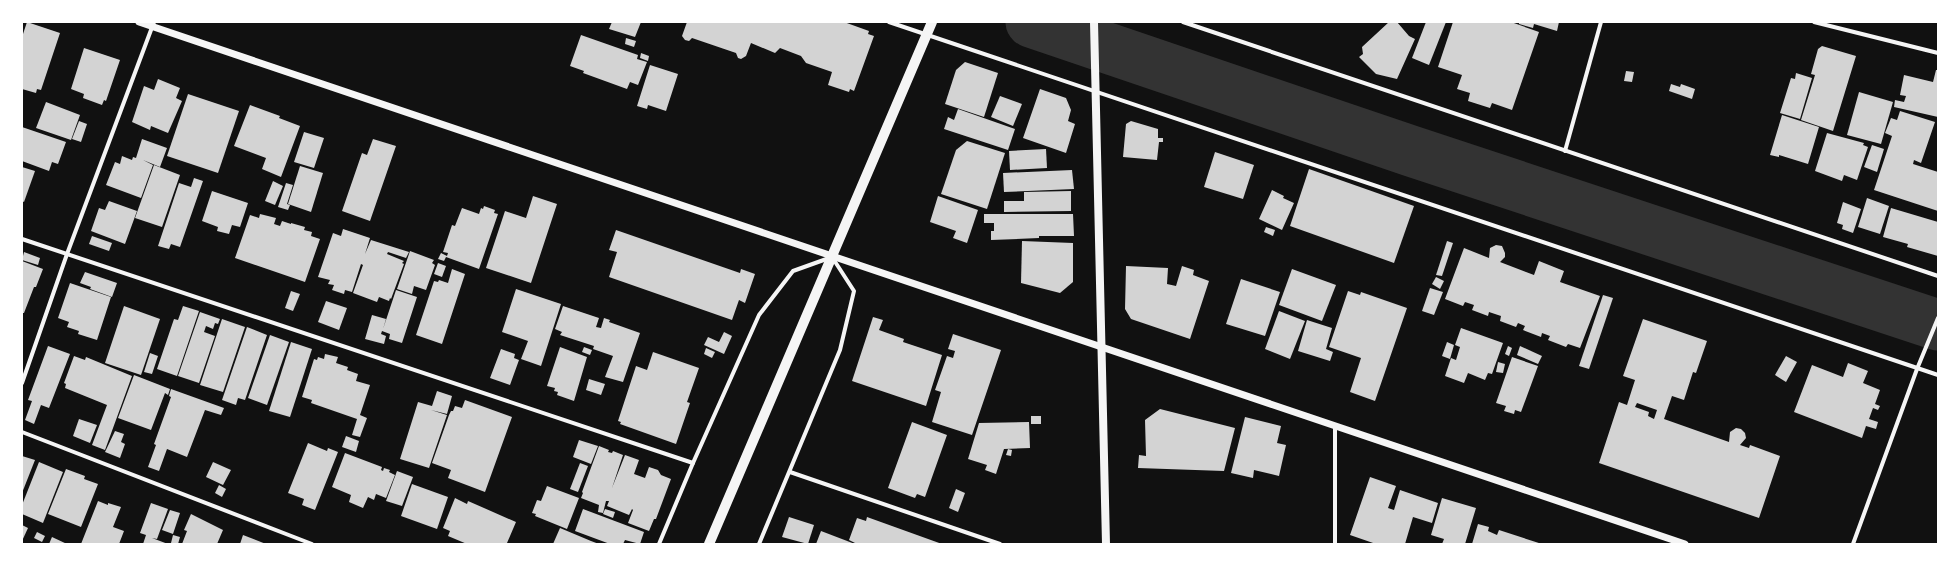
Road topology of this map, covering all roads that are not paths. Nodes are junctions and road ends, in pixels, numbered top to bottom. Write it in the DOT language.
graph roads {
  1 [pos="139,22"];
  2 [pos="890,22"];
  3 [pos="932,22"];
  4 [pos="1094,22"];
  5 [pos="1183,22"];
  6 [pos="1601,22"];
  7 [pos="1814,22"];
  8 [pos="153,24"];
  9 [pos="926,34"];
  10 [pos="1938,54"];
  11 [pos="1096,92"];
  12 [pos="1565,151"];
  13 [pos="22,238"];
  14 [pos="67,254"];
  15 [pos="832,257"];
  16 [pos="1938,276"];
  17 [pos="1938,318"];
  18 [pos="1102,347"];
  19 [pos="1917,369"];
  20 [pos="1938,375"];
  21 [pos="22,383"];
  22 [pos="1335,425"];
  23 [pos="22,432"];
  24 [pos="692,463"];
  25 [pos="790,472"];
  26 [pos="312,544"];
  27 [pos="658,544"];
  28 [pos="709,544"];
  29 [pos="759,544"];
  30 [pos="1000,544"];
  31 [pos="1106,544"];
  32 [pos="1335,544"];
  33 [pos="1685,544"];
  34 [pos="1853,544"];
  1 -- 8 [label="street"];
  2 -- 9 [label="street"];
  3 -- 9 [label="main road"];
  4 -- 11 [label="main road"];
  5 -- 12 [label="street"];
  6 -- 12 [label="street"];
  7 -- 10 [label="street"];
  8 -- 14 [label="street"];
  8 -- 15 [label="street"];
  9 -- 11 [label="street"];
  9 -- 15 [label="main road"];
  11 -- 18 [label="main road"];
  11 -- 19 [label="street"];
  12 -- 16 [label="street"];
  13 -- 14 [label="street"];
  14 -- 21 [label="street"];
  14 -- 24 [label="street"];
  15 -- 18 [label="street"];
  15 -- 24 [label="street"];
  15 -- 25 [label="street"];
  15 -- 28 [label="main road"];
  17 -- 19 [label="street"];
  18 -- 22 [label="street"];
  18 -- 31 [label="main road"];
  19 -- 20 [label="street"];
  19 -- 34 [label="street"];
  22 -- 32 [label="street"];
  22 -- 33 [label="street"];
  23 -- 26 [label="street"];
  24 -- 27 [label="street"];
  25 -- 29 [label="street"];
  25 -- 30 [label="street"];
}
